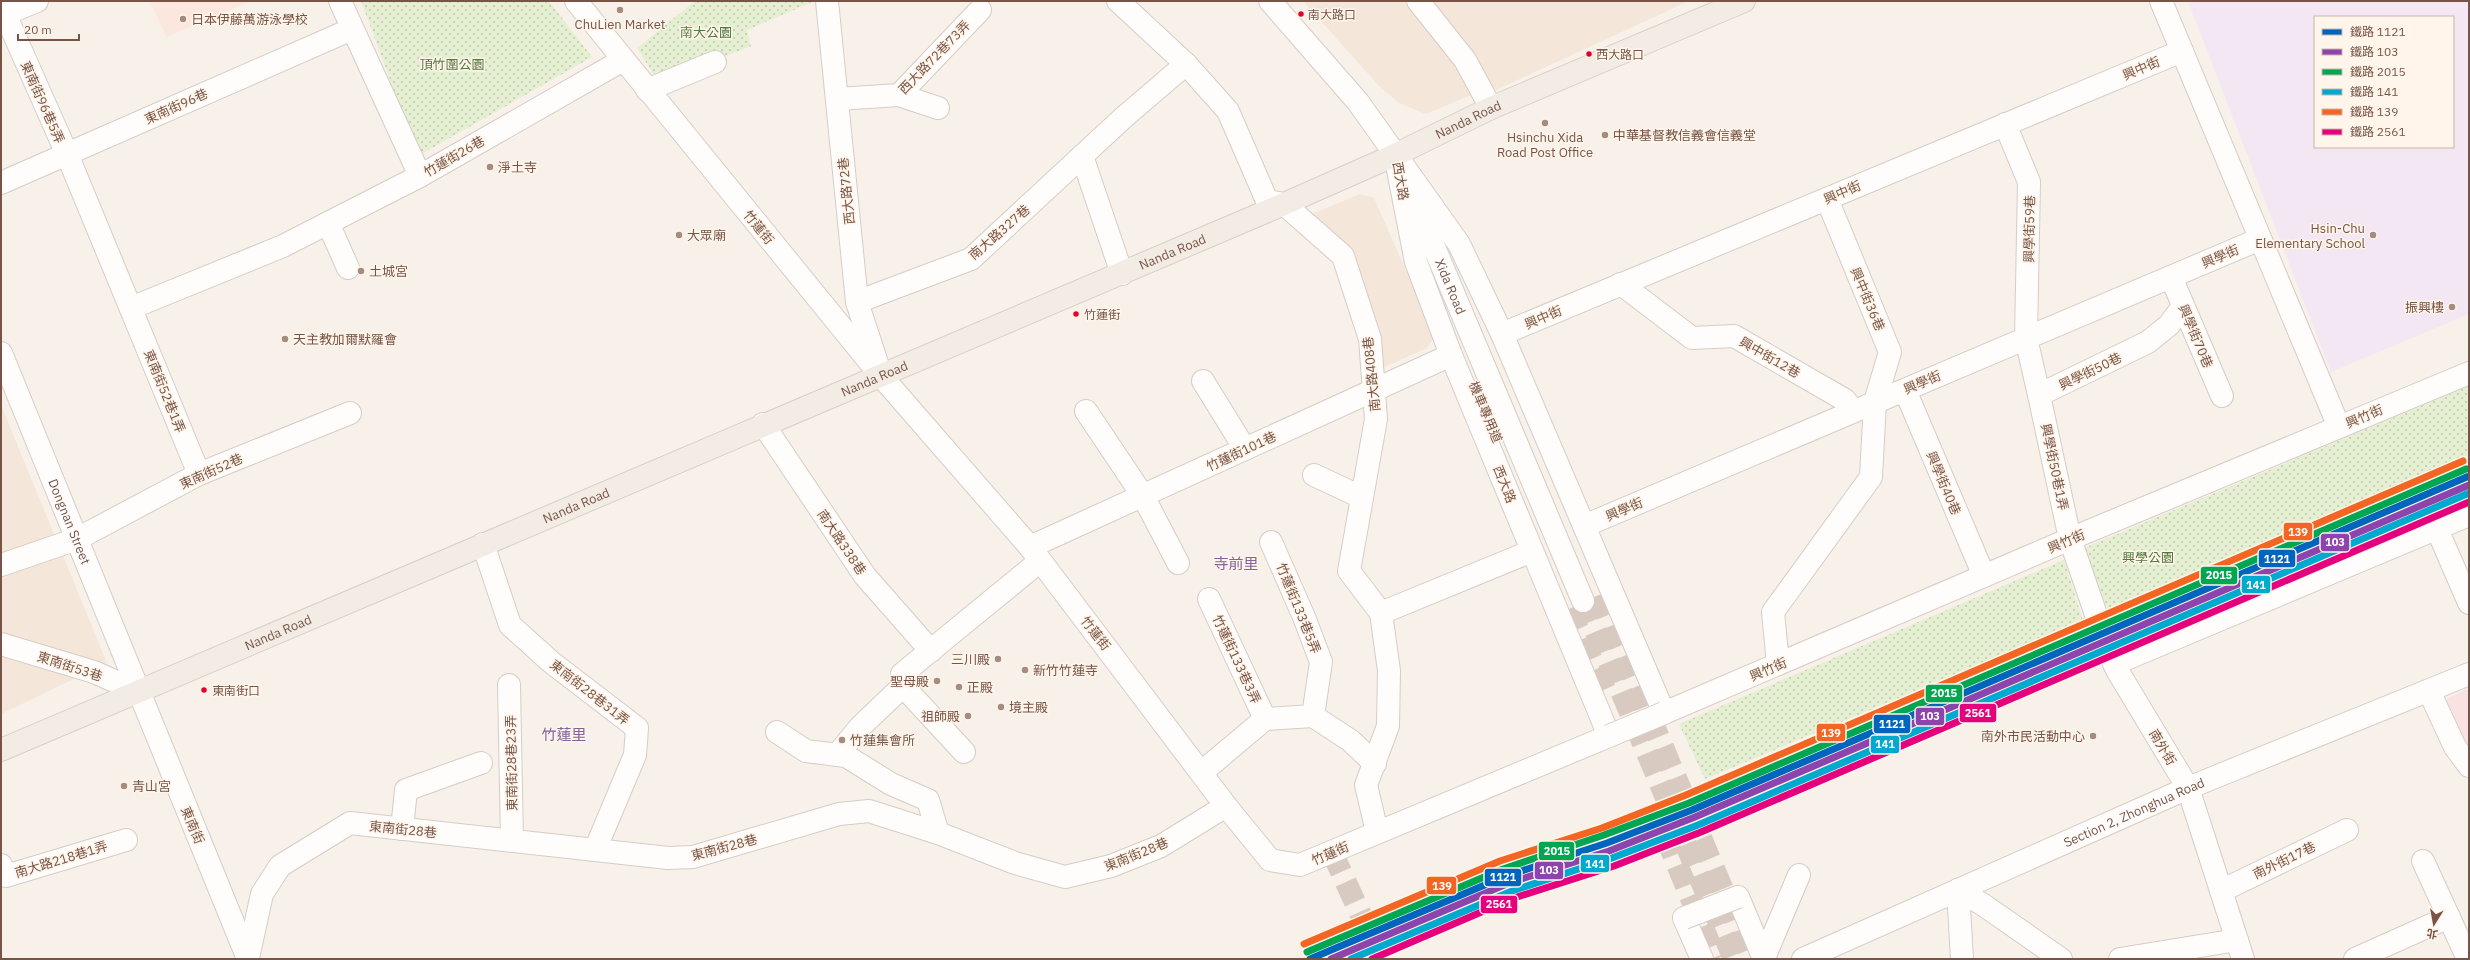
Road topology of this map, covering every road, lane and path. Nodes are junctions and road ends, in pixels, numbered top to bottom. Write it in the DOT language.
graph roads {
  1 [pos="37,1"];
  2 [pos="340,1"];
  3 [pos="576,1"];
  4 [pos="827,1"];
  5 [pos="1118,1"];
  6 [pos="1270,1"];
  7 [pos="1418,1"];
  8 [pos="2161,1"];
  9 [pos="1734,3"];
  10 [pos="3,10"];
  11 [pos="980,10"];
  12 [pos="352,29"];
  13 [pos="2182,51"];
  14 [pos="623,60"];
  15 [pos="715,62"];
  16 [pos="1186,64"];
  17 [pos="647,90"];
  18 [pos="899,95"];
  19 [pos="837,98"];
  20 [pos="938,108"];
  21 [pos="1491,108"];
  22 [pos="2005,124"];
  23 [pos="67,154"];
  24 [pos="1395,155"];
  25 [pos="1082,156"];
  26 [pos="420,176"];
  27 [pos="1,183"];
  28 [pos="1826,198"];
  29 [pos="1284,204"];
  30 [pos="328,223"];
  31 [pos="2260,239"];
  32 [pos="1459,244"];
  33 [pos="1416,262"];
  34 [pos="348,268"];
  35 [pos="1122,274"];
  36 [pos="2171,276"];
  37 [pos="1621,284"];
  38 [pos="856,302"];
  39 [pos="2183,306"];
  40 [pos="131,308"];
  41 [pos="1502,334"];
  42 [pos="2026,338"];
  43 [pos="1,353"];
  44 [pos="1451,355"];
  45 [pos="2469,373"];
  46 [pos="882,377"];
  47 [pos="1203,381"];
  48 [pos="1374,390"];
  49 [pos="1904,390"];
  50 [pos="2039,395"];
  51 [pos="2222,396"];
  52 [pos="1875,402"];
  53 [pos="1086,411"];
  54 [pos="1853,411"];
  55 [pos="350,413"];
  56 [pos="763,424"];
  57 [pos="2339,427"];
  58 [pos="1245,449"];
  59 [pos="199,474"];
  60 [pos="1314,475"];
  61 [pos="1143,496"];
  62 [pos="1361,497"];
  63 [pos="2469,515"];
  64 [pos="1584,526"];
  65 [pos="2437,529"];
  66 [pos="77,539"];
  67 [pos="2070,539"];
  68 [pos="1271,542"];
  69 [pos="482,544"];
  70 [pos="1532,551"];
  71 [pos="1035,554"];
  72 [pos="1178,563"];
  73 [pos="1,565"];
  74 [pos="1984,576"];
  75 [pos="1209,599"];
  76 [pos="1584,601"];
  77 [pos="2469,603"];
  78 [pos="1381,613"];
  79 [pos="1,644"];
  80 [pos="931,651"];
  81 [pos="1778,664"];
  82 [pos="2114,664"];
  83 [pos="2469,674"];
  84 [pos="509,685"];
  85 [pos="903,686"];
  86 [pos="137,691"];
  87 [pos="2429,691"];
  88 [pos="1664,713"];
  89 [pos="1313,716"];
  90 [pos="1265,718"];
  91 [pos="777,732"];
  92 [pos="1609,736"];
  93 [pos="1,750"];
  94 [pos="964,752"];
  95 [pos="837,755"];
  96 [pos="481,763"];
  97 [pos="1375,764"];
  98 [pos="2469,766"];
  99 [pos="1202,772"];
  100 [pos="2188,788"];
  101 [pos="1226,806"];
  102 [pos="402,829"];
  103 [pos="2347,830"];
  104 [pos="1377,832"];
  105 [pos="938,833"];
  106 [pos="126,840"];
  107 [pos="512,841"];
  108 [pos="595,850"];
  109 [pos="2423,860"];
  110 [pos="1,865"];
  111 [pos="1800,875"];
  112 [pos="2221,891"];
  113 [pos="2449,917"];
  114 [pos="2240,949"];
  115 [pos="248,959"];
  116 [pos="1702,959"];
  117 [pos="1764,959"];
  118 [pos="1803,959"];
  119 [pos="1962,959"];
  120 [pos="2061,959"];
  121 [pos="2120,959"];
  122 [pos="2355,959"];
  123 [pos="2468,959"];
  1 -- 10 [label="street"];
  2 -- 12 [label="street"];
  3 -- 14 [label="street, 竹蓮街"];
  4 -- 19 [label="street, 西大路72巷"];
  5 -- 16 [label="street"];
  6 -- 24 [label="street, Xida Road"];
  7 -- 21 [label="street"];
  8 -- 13 [label="street"];
  9 -- 21 [label="main road, Nanda Road"];
  10 -- 23 [label="street, 東南街96巷5弄"];
  11 -- 18 [label="street, 西大路72巷73弄"];
  12 -- 23 [label="street, 東南街96巷"];
  12 -- 26 [label="street"];
  13 -- 22 [label="street, 興中街"];
  13 -- 31 [label="street"];
  14 -- 17 [label="street, 竹蓮街"];
  14 -- 26 [label="street, 竹蓮街26巷"];
  15 -- 17 [label="street"];
  16 -- 25 [label="street, 南大路327巷"];
  16 -- 29 [label="street"];
  17 -- 46 [label="street, 竹蓮街"];
  18 -- 19 [label="street, 西大路72巷73弄"];
  18 -- 20 [label="street"];
  19 -- 38 [label="street, 西大路72巷"];
  21 -- 24 [label="main road, Nanda Road"];
  22 -- 28 [label="street, 興中街"];
  22 -- 42 [label="street, 興學街59巷"];
  23 -- 27 [label="street, 東南街96巷"];
  23 -- 40 [label="street, 東南街52巷1弄"];
  24 -- 29 [label="main road, Nanda Road"];
  24 -- 32 [label="street, 西大路"];
  24 -- 33 [label="street, 西大路"];
  24 -- 76 [label="street, Xida Road"];
  25 -- 35 [label="street"];
  25 -- 38 [label="street, 南大路327巷"];
  26 -- 30 [label="street, 竹蓮街26巷"];
  28 -- 37 [label="street, 興中街"];
  28 -- 52 [label="street, 興中街36巷"];
  29 -- 35 [label="main road, Nanda Road"];
  29 -- 48 [label="street, 南大路408巷"];
  30 -- 34 [label="street"];
  30 -- 40 [label="street, 竹蓮街26巷"];
  31 -- 36 [label="street, 興學街"];
  31 -- 57 [label="street"];
  32 -- 41 [label="street, 西大路"];
  32 -- 76 [label="street"];
  33 -- 44 [label="street, 西大路"];
  33 -- 76 [label="street, 機車專用道"];
  35 -- 46 [label="main road, Nanda Road"];
  36 -- 39 [label="street, 興學街70巷"];
  36 -- 42 [label="street, 興學街"];
  37 -- 41 [label="street, 興中街"];
  37 -- 54 [label="street, 興中街12巷"];
  38 -- 46 [label="street, 西大路72巷"];
  39 -- 50 [label="street, 興學街50巷"];
  39 -- 51 [label="street, 興學街70巷"];
  40 -- 59 [label="street, 東南街52巷1弄"];
  41 -- 64 [label="street, 西大路"];
  42 -- 49 [label="street, 興學街"];
  42 -- 50 [label="street"];
  43 -- 66 [label="street, Dongnan Street"];
  44 -- 48 [label="street, 竹蓮街101巷"];
  44 -- 70 [label="street, 西大路"];
  45 -- 57 [label="street, 興竹街"];
  46 -- 56 [label="main road, Nanda Road"];
  46 -- 71 [label="street, 竹蓮街"];
  47 -- 58 [label="street"];
  48 -- 58 [label="street, 竹蓮街101巷"];
  48 -- 62 [label="street, 南大路408巷"];
  49 -- 52 [label="street, 興學街"];
  49 -- 74 [label="street, 興學街40巷"];
  50 -- 67 [label="street, 興學街50巷1弄"];
  52 -- 54 [label="street, 興學街"];
  52 -- 81 [label="street, 興中街36巷"];
  53 -- 61 [label="street"];
  54 -- 64 [label="street, 興學街"];
  55 -- 59 [label="street, 東南街52巷"];
  56 -- 69 [label="main road, Nanda Road"];
  56 -- 80 [label="street, 南大路338巷"];
  57 -- 67 [label="street, 興竹街"];
  58 -- 61 [label="street, 竹蓮街101巷"];
  59 -- 66 [label="street, 東南街52巷"];
  60 -- 62 [label="street"];
  61 -- 71 [label="street, 竹蓮街101巷"];
  61 -- 72 [label="street"];
  62 -- 78 [label="street, 南大路408巷"];
  63 -- 65 [label="street"];
  64 -- 88 [label="street, 西大路"];
  65 -- 77 [label="street"];
  65 -- 82 [label="street"];
  66 -- 73 [label="street, 東南街52巷"];
  66 -- 86 [label="street, Dongnan Street"];
  67 -- 74 [label="street, 興竹街"];
  67 -- 82 [label="street, 南外街"];
  68 -- 89 [label="street, 竹蓮街133巷5弄"];
  69 -- 86 [label="main road, Nanda Road"];
  69 -- 108 [label="street, 東南街28巷31弄"];
  70 -- 78 [label="street"];
  70 -- 92 [label="street, 西大路"];
  71 -- 80 [label="street"];
  71 -- 99 [label="street, 竹蓮街"];
  74 -- 81 [label="street, 興竹街"];
  75 -- 90 [label="street, 竹蓮街133巷3弄"];
  78 -- 97 [label="street"];
  79 -- 86 [label="street, 東南街53巷"];
  80 -- 85 [label="street"];
  81 -- 88 [label="street, 興竹街"];
  82 -- 100 [label="street, 南外街"];
  83 -- 87 [label="street, Section 2, Zhonghua Road"];
  84 -- 107 [label="street, 東南街28巷23弄"];
  85 -- 94 [label="street"];
  85 -- 95 [label="street"];
  86 -- 93 [label="main road, Nanda Road"];
  86 -- 115 [label="street, 東南街"];
  87 -- 98 [label="street"];
  87 -- 100 [label="street, Section 2, Zhonghua Road"];
  88 -- 92 [label="street, 興竹街, bridge"];
  89 -- 90 [label="street"];
  89 -- 97 [label="street"];
  90 -- 99 [label="street"];
  91 -- 95 [label="street"];
  92 -- 104 [label="street, 竹蓮街"];
  95 -- 105 [label="street"];
  96 -- 102 [label="street"];
  97 -- 104 [label="street"];
  99 -- 101 [label="street, 竹蓮街"];
  100 -- 112 [label="street, 南外街"];
  100 -- 118 [label="street, Section 2, Zhonghua Road"];
  101 -- 104 [label="street, 竹蓮街"];
  101 -- 105 [label="street, 東南街28巷"];
  102 -- 107 [label="street, 東南街28巷"];
  102 -- 115 [label="street, 東南街28巷"];
  103 -- 112 [label="street, 南外街17巷"];
  105 -- 108 [label="street, 東南街28巷"];
  106 -- 110 [label="street, 南大路218巷1弄"];
  107 -- 108 [label="street, 東南街28巷"];
  109 -- 113 [label="street"];
  111 -- 117 [label="street"];
  112 -- 114 [label="street, 南外街"];
  113 -- 122 [label="street"];
  113 -- 123 [label="street"];
  114 -- 121 [label="street"];
  116 -- 117 [label="street, bridge"];
  119 -- 120 [label="street"];
}
